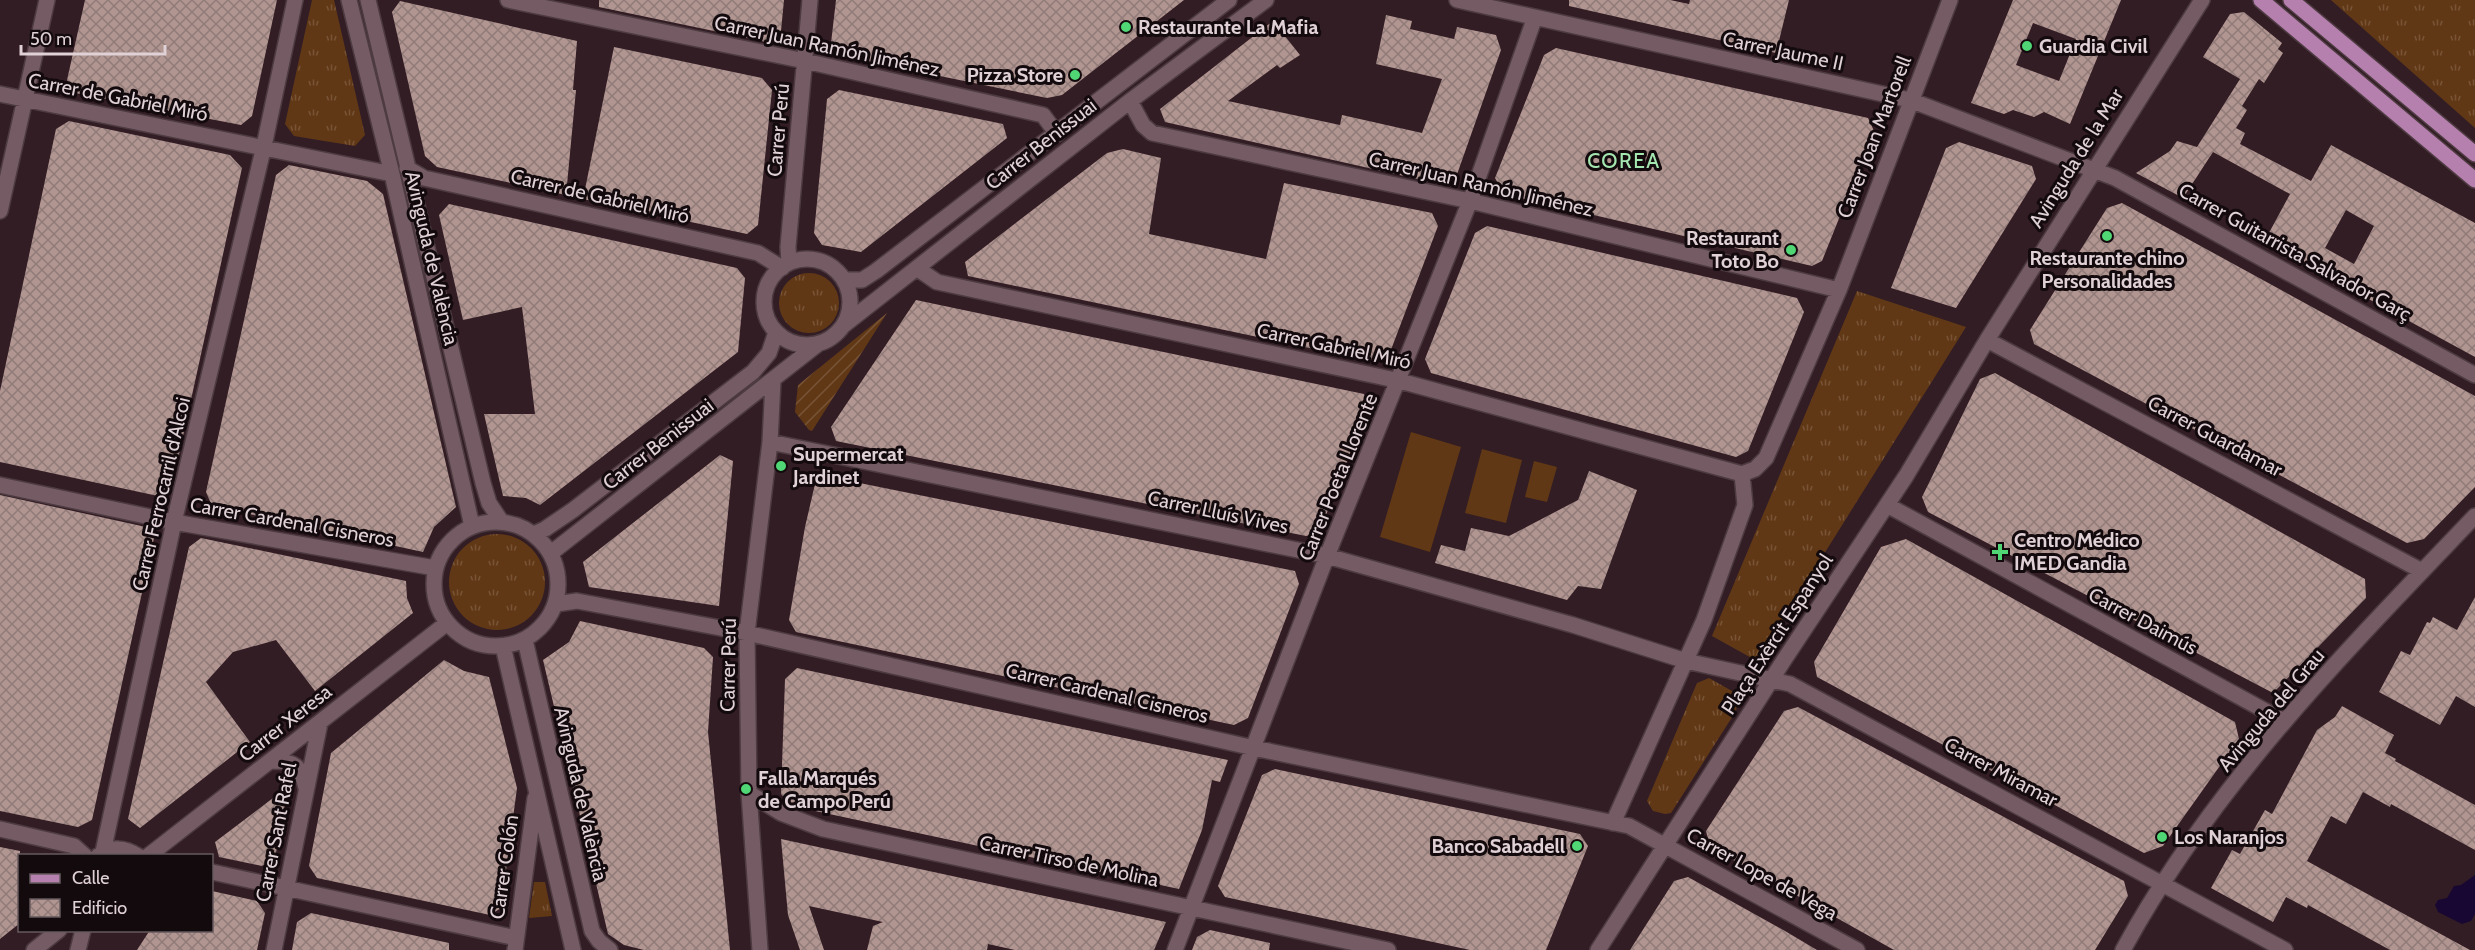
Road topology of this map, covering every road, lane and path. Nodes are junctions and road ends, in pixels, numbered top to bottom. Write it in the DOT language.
graph roads {
  1 [pos="47,0"];
  2 [pos="295,0"];
  3 [pos="349,0"];
  4 [pos="508,0"];
  5 [pos="810,0"];
  6 [pos="1229,0"];
  7 [pos="1266,0"];
  8 [pos="1457,0"];
  9 [pos="1950,0"];
  10 [pos="2202,0"];
  11 [pos="2261,0"];
  12 [pos="2291,0"];
  13 [pos="372,4"];
  14 [pos="1513,6"];
  15 [pos="1535,17"];
  16 [pos="805,61"];
  17 [pos="0,94"];
  18 [pos="25,100"];
  19 [pos="1130,100"];
  20 [pos="1911,100"];
  21 [pos="1057,134"];
  22 [pos="264,146"];
  23 [pos="2475,154"];
  24 [pos="407,168"];
  25 [pos="2093,169"];
  26 [pos="392,174"];
  27 [pos="2475,180"];
  28 [pos="1470,201"];
  29 [pos="0,212"];
  30 [pos="785,266"];
  31 [pos="918,269"];
  32 [pos="844,280"];
  33 [pos="1839,290"];
  34 [pos="844,325"];
  35 [pos="776,332"];
  36 [pos="1987,340"];
  37 [pos="818,344"];
  38 [pos="2475,375"];
  39 [pos="773,381"];
  40 [pos="1400,381"];
  41 [pos="770,442"];
  42 [pos="1742,474"];
  43 [pos="0,485"];
  44 [pos="1887,506"];
  45 [pos="2475,516"];
  46 [pos="174,522"];
  47 [pos="501,522"];
  48 [pos="472,526"];
  49 [pos="534,534"];
  50 [pos="551,554"];
  51 [pos="1328,556"];
  52 [pos="435,568"];
  53 [pos="2422,571"];
  54 [pos="556,604"];
  55 [pos="447,623"];
  56 [pos="747,633"];
  57 [pos="525,640"];
  58 [pos="503,646"];
  59 [pos="1686,661"];
  60 [pos="1772,678"];
  61 [pos="2284,721"];
  62 [pos="320,723"];
  63 [pos="1254,748"];
  64 [pos="272,761"];
  65 [pos="306,788"];
  66 [pos="536,789"];
  67 [pos="749,793"];
  68 [pos="1613,823"];
  69 [pos="0,830"];
  70 [pos="1648,834"];
  71 [pos="1666,845"];
  72 [pos="84,854"];
  73 [pos="101,854"];
  74 [pos="135,854"];
  75 [pos="149,854"];
  76 [pos="213,873"];
  77 [pos="2163,882"];
  78 [pos="286,890"];
  79 [pos="1191,909"];
  80 [pos="56,932"];
  81 [pos="82,932"];
  82 [pos="515,944"];
  83 [pos="2276,948"];
  84 [pos="34,950"];
  85 [pos="78,950"];
  86 [pos="274,950"];
  87 [pos="573,950"];
  88 [pos="610,950"];
  89 [pos="760,950"];
  90 [pos="1175,950"];
  91 [pos="1388,950"];
  92 [pos="1598,950"];
  93 [pos="1857,950"];
  94 [pos="2123,950"];
  1 -- 18 [label="street"];
  2 -- 22 [label="street, Carrer Ferrocarril d'Alcoi"];
  3 -- 26 [label="street, Avinguda de València"];
  4 -- 16 [label="street, Carrer Juan Ramón Jiménez"];
  5 -- 16 [label="street, Carrer Perú"];
  6 -- 21 [label="street, Carrer Benissuai"];
  7 -- 19 [label="street, Carrer Benissuai"];
  8 -- 14 [label="street, Carrer Jaume II"];
  9 -- 20 [label="street, Carrer Joan Martorell"];
  10 -- 25 [label="street, Avinguda de la Mar"];
  11 -- 27 [label="main road"];
  12 -- 23 [label="main road"];
  13 -- 24 [label="street, Avinguda de València"];
  14 -- 15 [label="street, Carrer Jaume II"];
  15 -- 20 [label="street, Carrer Jaume II"];
  15 -- 28 [label="street, Carrer Poeta Llorente"];
  16 -- 21 [label="street, Carrer Juan Ramón Jiménez"];
  16 -- 30 [label="street, Carrer Perú"];
  17 -- 18 [label="street, Carrer de Gabriel Miró"];
  18 -- 22 [label="street, Carrer de Gabriel Miró"];
  18 -- 29 [label="street"];
  19 -- 28 [label="street, Carrer Juan Ramón Jiménez"];
  19 -- 31 [label="street, Carrer Benissuai"];
  20 -- 25 [label="street, Carrer Jaume II"];
  20 -- 33 [label="street, Carrer Joan Martorell"];
  21 -- 32 [label="street, Carrer Benissuai"];
  22 -- 26 [label="street, Carrer de Gabriel Miró"];
  22 -- 46 [label="street, Carrer Ferrocarril d'Alcoi"];
  24 -- 30 [label="street, Carrer de Gabriel Miró"];
  24 -- 47 [label="street, Avinguda de València"];
  25 -- 36 [label="street, Avinguda de la Mar"];
  25 -- 38 [label="street, Carrer Guitarrista Salvador Garç"];
  26 -- 48 [label="street, Avinguda de València"];
  28 -- 33 [label="street, Carrer Juan Ramón Jiménez"];
  28 -- 40 [label="street, Carrer Poeta Llorente"];
  30 -- 32 [label="street"];
  30 -- 35 [label="street"];
  31 -- 34 [label="street, Carrer Benissuai"];
  31 -- 40 [label="street, Carrer Gabriel Miró"];
  32 -- 34 [label="street"];
  33 -- 42 [label="street"];
  34 -- 37 [label="street"];
  35 -- 37 [label="street"];
  35 -- 49 [label="street, Carrer Benissuai"];
  36 -- 44 [label="street, Plaça Exèrcit Espanyol"];
  36 -- 53 [label="street, Carrer Guardamar"];
  37 -- 39 [label="street, Carrer Benissuai"];
  39 -- 41 [label="street, Carrer Perú"];
  39 -- 50 [label="street, Carrer Benissuai"];
  40 -- 42 [label="street, Carrer Gabriel Miró"];
  40 -- 51 [label="street, Carrer Poeta Llorente"];
  41 -- 51 [label="street, Carrer Lluís Vives"];
  41 -- 56 [label="street, Carrer Perú"];
  42 -- 59 [label="street"];
  43 -- 46 [label="street, Carrer Cardenal Cisneros"];
  44 -- 60 [label="street, Plaça Exèrcit Espanyol"];
  44 -- 61 [label="street, Carrer Daimús"];
  45 -- 53 [label="street, Avinguda del Grau"];
  46 -- 52 [label="street, Carrer Cardenal Cisneros"];
  46 -- 73 [label="street, Carrer Ferrocarril d'Alcoi"];
  47 -- 48 [label="street"];
  47 -- 49 [label="street"];
  48 -- 52 [label="street"];
  49 -- 50 [label="street"];
  50 -- 54 [label="street"];
  51 -- 59 [label="street, Carrer Lluís Vives"];
  51 -- 63 [label="street, Carrer Poeta Llorente"];
  52 -- 55 [label="street"];
  53 -- 61 [label="street, Avinguda del Grau"];
  54 -- 56 [label="street, Carrer Cardenal Cisneros"];
  54 -- 57 [label="street"];
  55 -- 58 [label="street"];
  55 -- 62 [label="street, Carrer Xeresa"];
  56 -- 63 [label="street, Carrer Cardenal Cisneros"];
  56 -- 67 [label="street, Carrer Perú"];
  57 -- 58 [label="street"];
  57 -- 88 [label="street, Avinguda de València"];
  58 -- 66 [label="street"];
  59 -- 60 [label="street, Carrer Miramar"];
  59 -- 68 [label="street"];
  60 -- 71 [label="street, Plaça Exèrcit Espanyol"];
  60 -- 77 [label="street, Carrer Miramar"];
  61 -- 77 [label="street, Avinguda del Grau"];
  62 -- 64 [label="street, Carrer Xeresa"];
  62 -- 65 [label="street, Carrer Sant Rafel"];
  63 -- 68 [label="street, Carrer Cardenal Cisneros"];
  63 -- 79 [label="street, Carrer Poeta Llorente"];
  64 -- 65 [label="street"];
  64 -- 75 [label="street, Carrer Xeresa"];
  65 -- 78 [label="street, Carrer Sant Rafel"];
  66 -- 82 [label="street, Carrer Colón"];
  66 -- 87 [label="street"];
  67 -- 79 [label="street, Carrer Tirso de Molina"];
  67 -- 89 [label="street, Carrer Perú"];
  68 -- 70 [label="street, Carrer Cardenal Cisneros"];
  69 -- 72 [label="street"];
  70 -- 71 [label="street, Carrer Lope de Vega"];
  71 -- 92 [label="street, Plaça Exèrcit Espanyol"];
  71 -- 93 [label="street, Carrer Lope de Vega"];
  73 -- 74 [label="street"];
  76 -- 78 [label="street"];
  77 -- 83 [label="street, Carrer Miramar"];
  77 -- 94 [label="street, Avinguda del Grau"];
  78 -- 82 [label="street"];
  78 -- 86 [label="street, Carrer Sant Rafel"];
  79 -- 90 [label="street, Carrer Poeta Llorente"];
  79 -- 91 [label="street, Carrer Tirso de Molina"];
  80 -- 84 [label="street"];
  81 -- 85 [label="street"];
}
